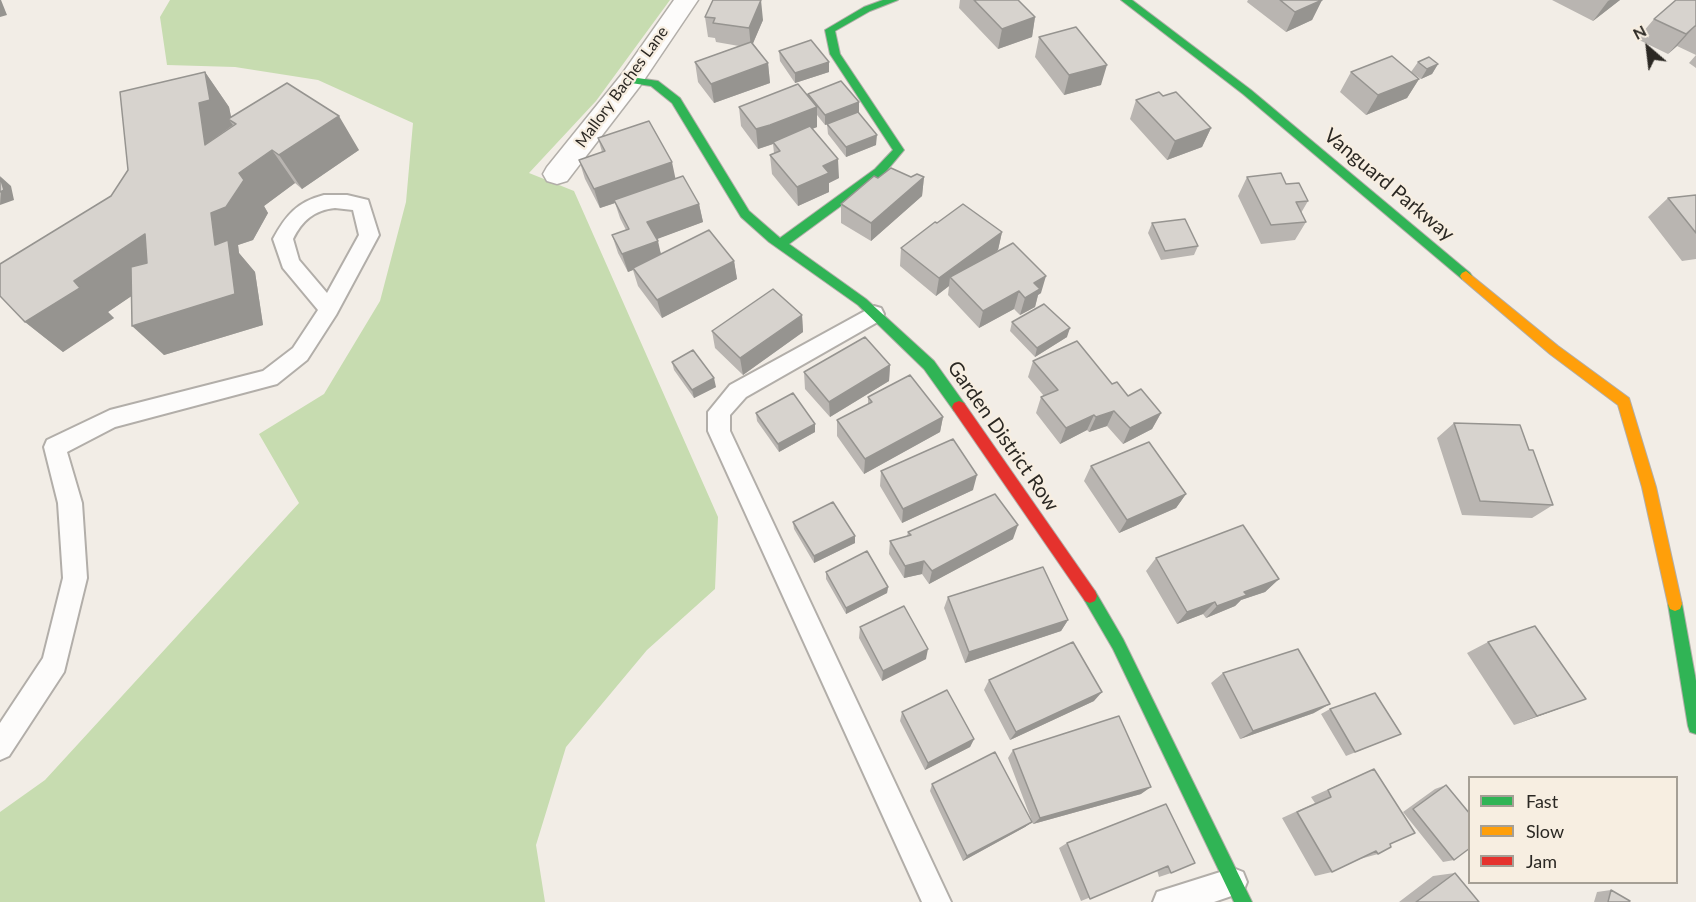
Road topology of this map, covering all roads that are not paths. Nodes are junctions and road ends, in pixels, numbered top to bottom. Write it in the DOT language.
graph roads {
  1 [pos="686,0"];
  2 [pos="893,0"];
  3 [pos="1126,0"];
  4 [pos="631,80"];
  5 [pos="557,174"];
  6 [pos="780,244"];
  7 [pos="329,309"];
  8 [pos="874,314"];
  9 [pos="1696,726"];
  10 [pos="0,747"];
  11 [pos="1238,892"];
  12 [pos="937,902"];
  13 [pos="1167,902"];
  1 -- 4 [label="street, Mallory Baches Lane"];
  2 -- 6 [label="street"];
  3 -- 9 [label="street, Vanguard Parkway"];
  4 -- 5 [label="street, Mallory Baches Lane"];
  4 -- 6 [label="street, Garden District Row"];
  6 -- 8 [label="street, Garden District Row"];
  7 -- 7 [label="lane"];
  7 -- 10 [label="lane"];
  8 -- 11 [label="street, Garden District Row"];
  8 -- 12 [label="lane"];
  11 -- 13 [label="lane"];
}
